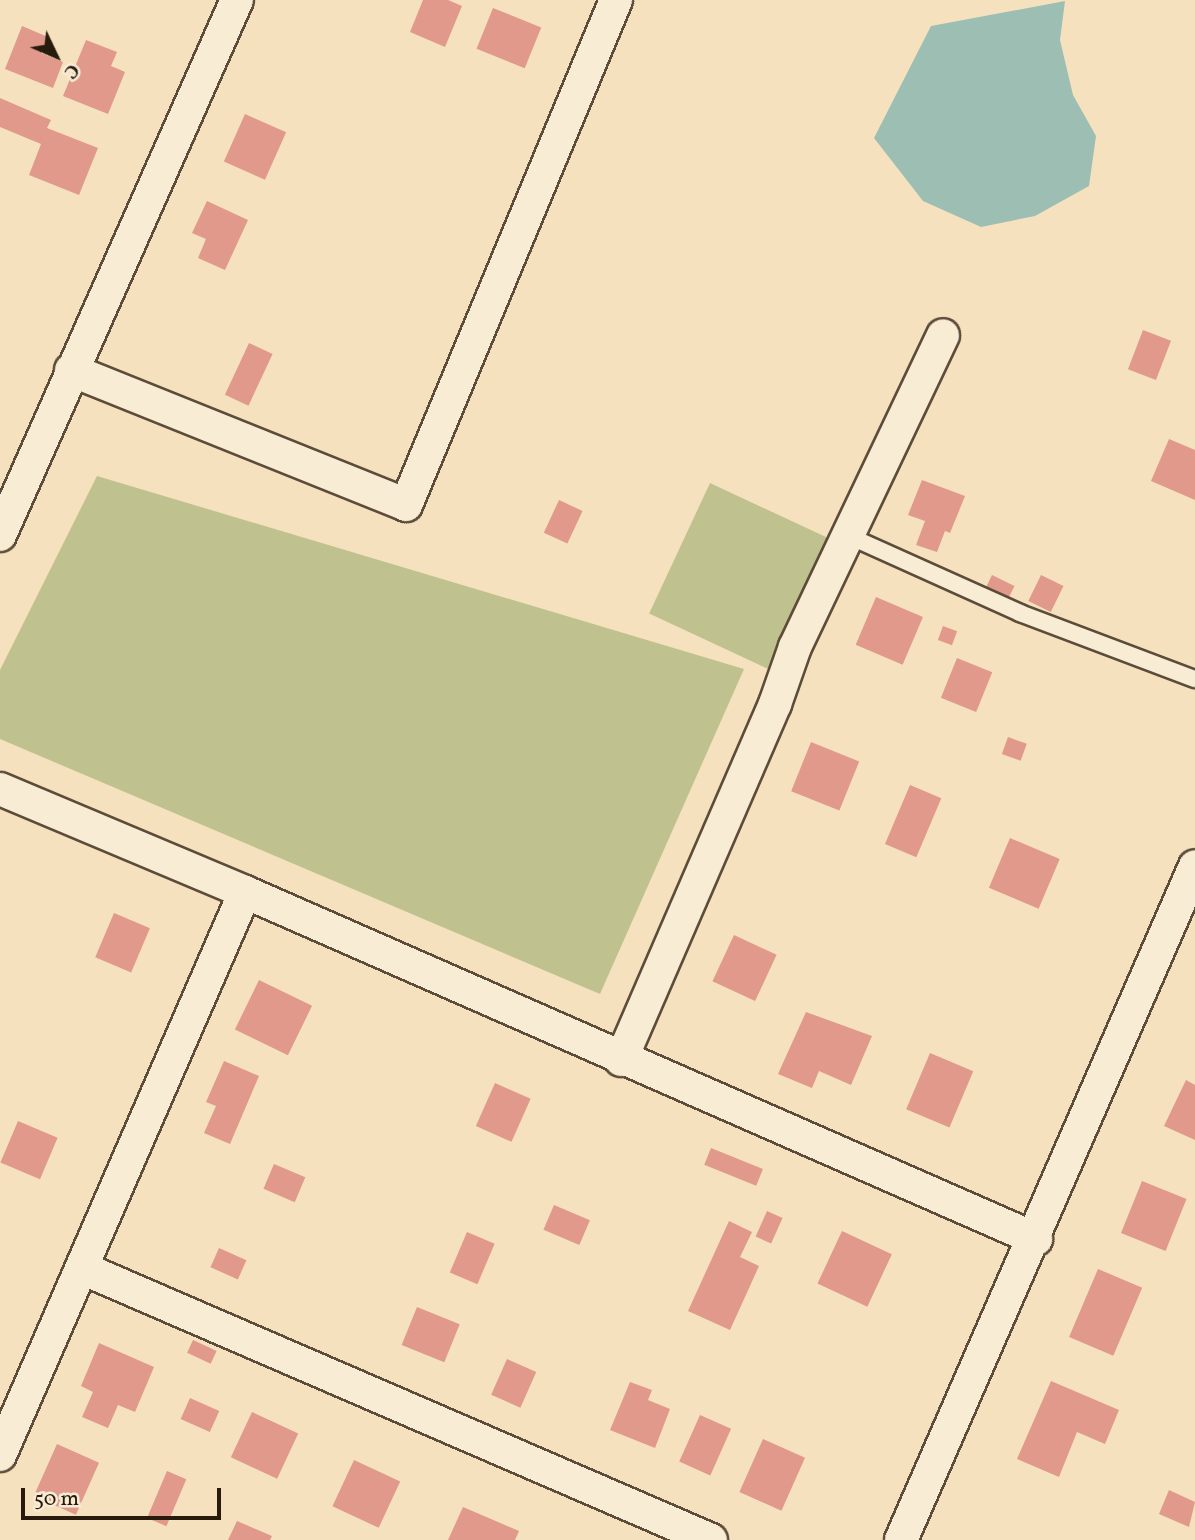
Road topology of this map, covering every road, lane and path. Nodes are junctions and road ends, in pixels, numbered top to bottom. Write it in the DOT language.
graph roads {
  1 [pos="237,0"];
  2 [pos="616,0"];
  3 [pos="943,335"];
  4 [pos="71,370"];
  5 [pos="0,535"];
  6 [pos="849,536"];
  7 [pos="1195,679"];
  8 [pos="0,789"];
  9 [pos="1195,866"];
  10 [pos="245,892"];
  11 [pos="621,1060"];
  12 [pos="1036,1239"];
  13 [pos="84,1269"];
  14 [pos="0,1455"];
  15 [pos="711,1540"];
  16 [pos="901,1540"];
  1 -- 4 [label="street"];
  2 -- 4 [label="street"];
  3 -- 6 [label="street"];
  4 -- 5 [label="street"];
  6 -- 7 [label="lane"];
  6 -- 11 [label="street"];
  8 -- 10 [label="street"];
  9 -- 12 [label="street"];
  10 -- 11 [label="street"];
  10 -- 13 [label="street"];
  11 -- 12 [label="street"];
  12 -- 16 [label="street"];
  13 -- 14 [label="street"];
  13 -- 15 [label="street"];
}
